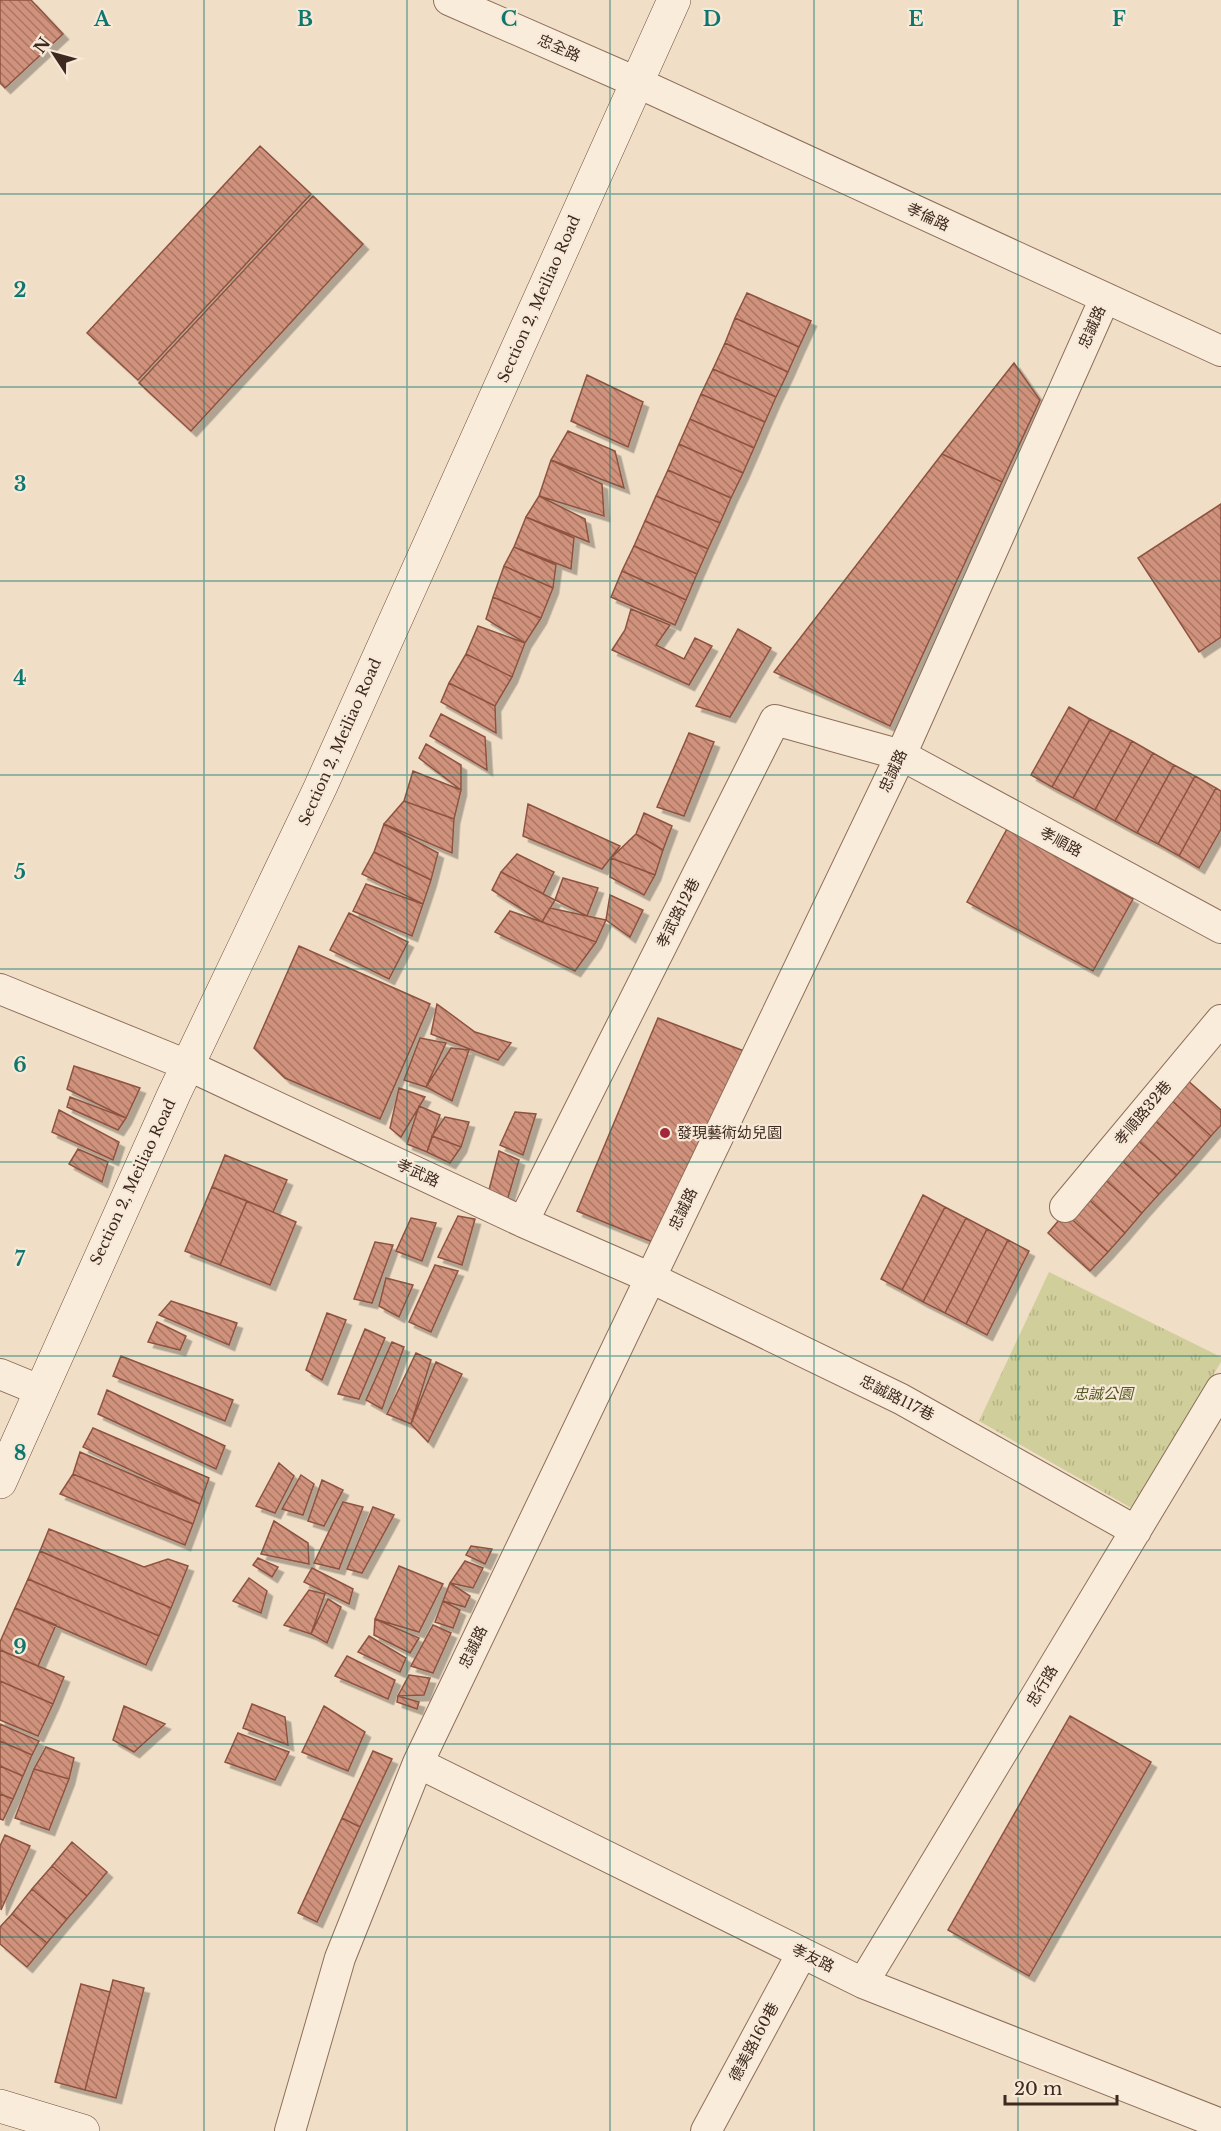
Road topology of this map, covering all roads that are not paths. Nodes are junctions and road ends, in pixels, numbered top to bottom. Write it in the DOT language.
graph roads {
  1 [pos="448,0"];
  2 [pos="674,0"];
  3 [pos="636,82"];
  4 [pos="1105,298"];
  5 [pos="1221,351"];
  6 [pos="901,755"];
  7 [pos="1221,928"];
  8 [pos="0,989"];
  9 [pos="1221,1020"];
  10 [pos="187,1065"];
  11 [pos="1065,1207"];
  12 [pos="523,1222"];
  13 [pos="651,1278"];
  14 [pos="0,1374"];
  15 [pos="1221,1389"];
  16 [pos="39,1390"];
  17 [pos="0,1482"];
  18 [pos="1136,1531"];
  19 [pos="418,1763"];
  20 [pos="802,1953"];
  21 [pos="863,1983"];
  22 [pos="0,2106"];
  23 [pos="1221,2124"];
  24 [pos="83,2131"];
  25 [pos="290,2131"];
  26 [pos="706,2131"];
  1 -- 3 [label="street, 忠全路"];
  2 -- 3 [label="street, Section 2, Meiliao Road"];
  3 -- 4 [label="street, 孝倫路"];
  3 -- 10 [label="street, Section 2, Meiliao Road"];
  4 -- 5 [label="street, 孝倫路"];
  4 -- 6 [label="street, 忠誠路"];
  6 -- 7 [label="street, 孝順路"];
  6 -- 12 [label="street, 孝武路12巷"];
  6 -- 13 [label="street, 忠誠路"];
  8 -- 10 [label="street, 孝武路"];
  9 -- 11 [label="street, 孝順路32巷"];
  10 -- 12 [label="street, 孝武路"];
  10 -- 16 [label="street, Section 2, Meiliao Road"];
  12 -- 13 [label="street, 孝武路"];
  13 -- 18 [label="street, 忠誠路117巷"];
  13 -- 19 [label="street, 忠誠路"];
  14 -- 16 [label="street"];
  15 -- 18 [label="street, 忠行路"];
  16 -- 17 [label="street, Section 2, Meiliao Road"];
  18 -- 21 [label="street, 忠行路"];
  19 -- 20 [label="street, 孝友路"];
  19 -- 25 [label="street, 忠誠路"];
  20 -- 21 [label="street, 孝友路"];
  20 -- 26 [label="street, 德美路160巷"];
  21 -- 23 [label="street, 孝友路"];
  22 -- 24 [label="street"];
}
